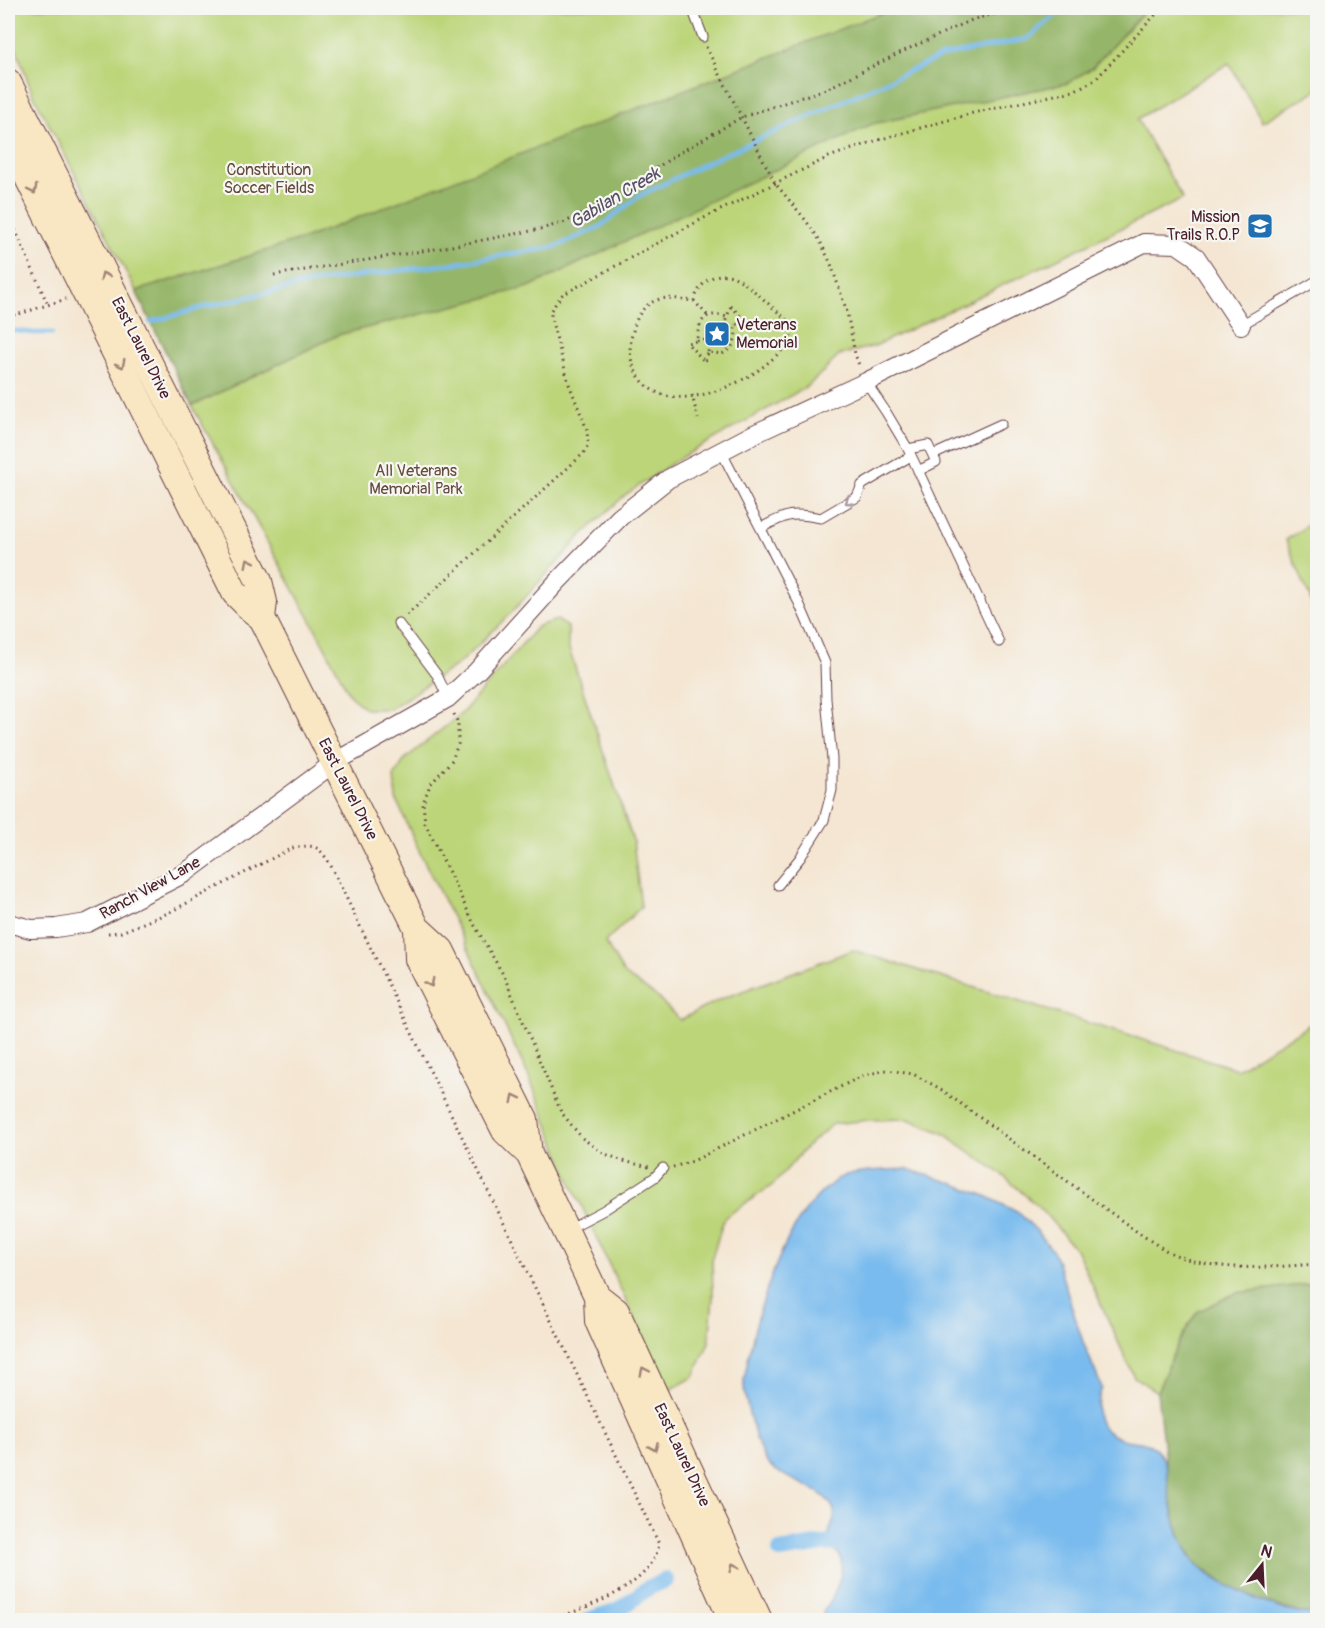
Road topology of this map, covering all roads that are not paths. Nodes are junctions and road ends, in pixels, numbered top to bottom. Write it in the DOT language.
graph roads {
  1 [pos="692,8"];
  2 [pos="703,37"];
  3 [pos="8,81"];
  4 [pos="8,138"];
  5 [pos="1317,280"];
  6 [pos="1241,325"];
  7 [pos="866,382"];
  8 [pos="1001,424"];
  9 [pos="722,451"];
  10 [pos="910,453"];
  11 [pos="933,455"];
  12 [pos="918,471"];
  13 [pos="761,528"];
  14 [pos="262,618"];
  15 [pos="398,623"];
  16 [pos="999,642"];
  17 [pos="448,698"];
  18 [pos="335,762"];
  19 [pos="778,885"];
  20 [pos="8,923"];
  21 [pos="663,1168"];
  22 [pos="566,1230"];
  23 [pos="597,1296"];
  24 [pos="732,1620"];
  25 [pos="759,1620"];
  1 -- 2 [label="lane"];
  14 -- 3 [label="main road, East Laurel Drive, one-way"];
  4 -- 14 [label="main road, East Laurel Drive, one-way"];
  5 -- 6 [label="lane"];
  6 -- 7 [label="street, Ranch View Lane"];
  7 -- 9 [label="street, Ranch View Lane"];
  7 -- 10 [label="lane"];
  8 -- 11 [label="lane"];
  9 -- 13 [label="lane"];
  9 -- 17 [label="street, Ranch View Lane"];
  10 -- 11 [label="lane"];
  10 -- 12 [label="lane"];
  10 -- 13 [label="lane, one-way"];
  11 -- 12 [label="lane"];
  12 -- 16 [label="lane"];
  13 -- 19 [label="lane"];
  14 -- 18 [label="main road, East Laurel Drive"];
  15 -- 17 [label="lane"];
  17 -- 18 [label="street, Ranch View Lane"];
  18 -- 20 [label="street, Ranch View Lane"];
  18 -- 22 [label="main road, East Laurel Drive"];
  21 -- 22 [label="lane"];
  22 -- 23 [label="main road, East Laurel Drive"];
  23 -- 24 [label="main road, East Laurel Drive, one-way"];
  25 -- 23 [label="main road, East Laurel Drive, one-way"];
}
